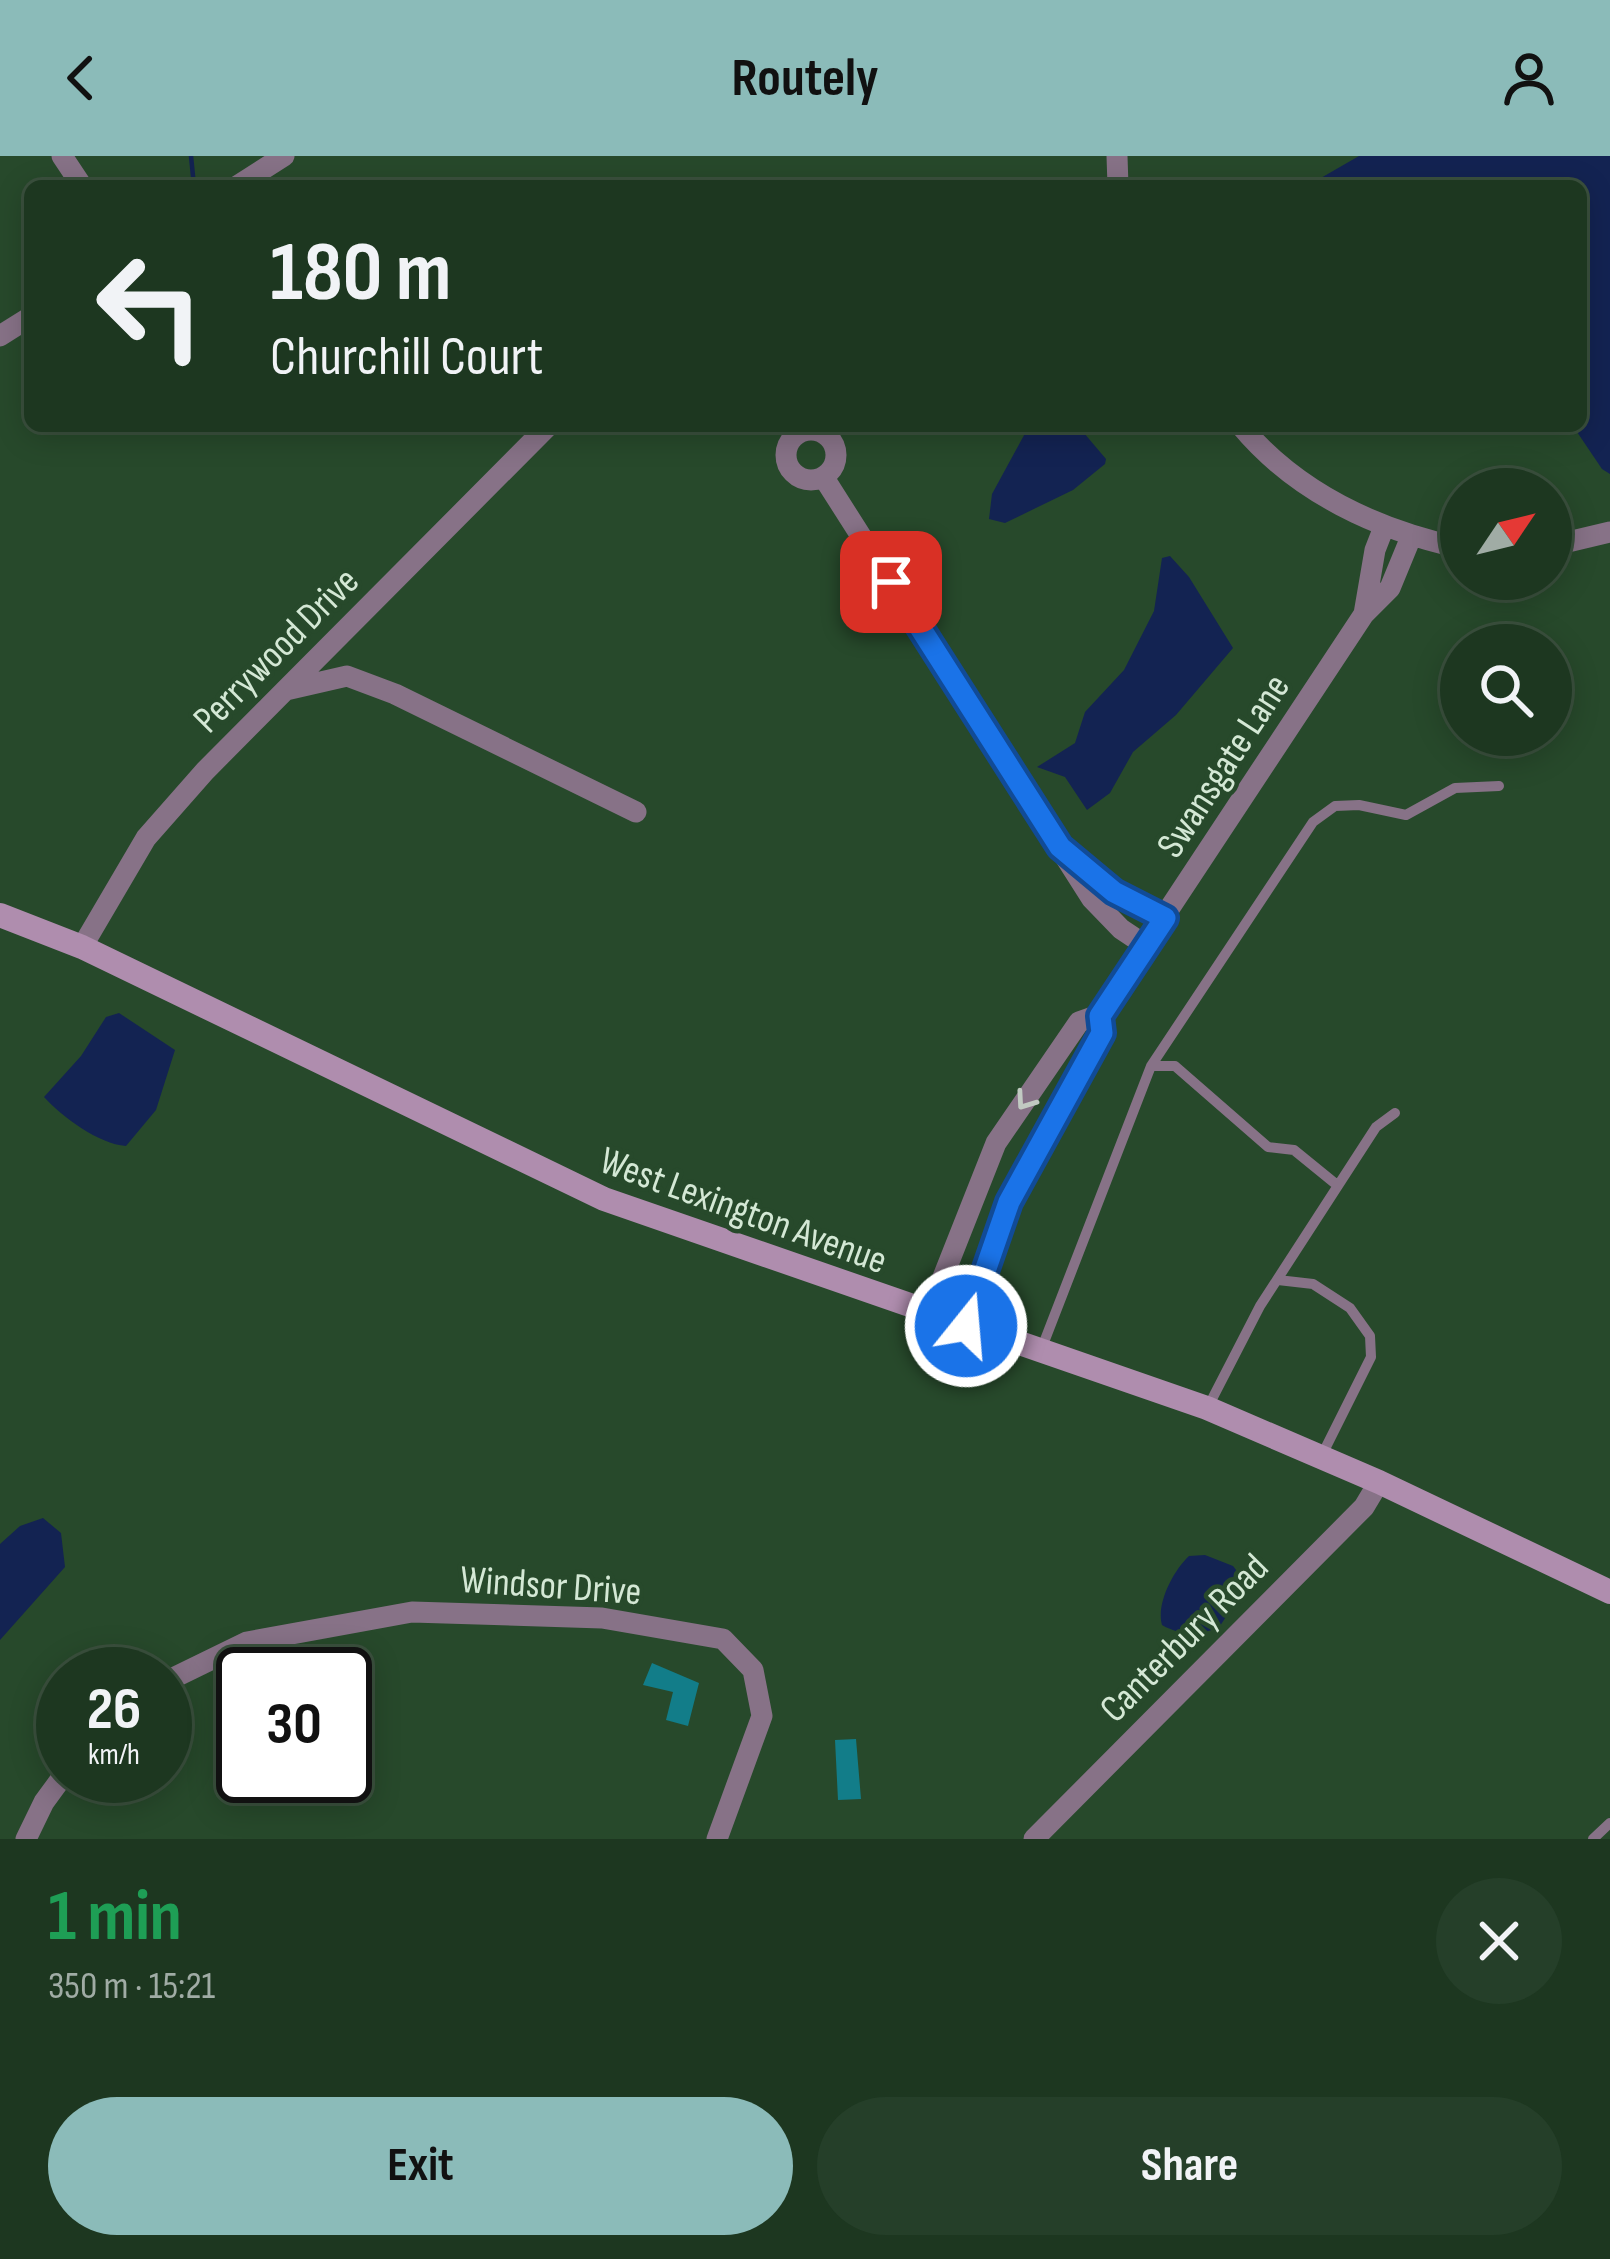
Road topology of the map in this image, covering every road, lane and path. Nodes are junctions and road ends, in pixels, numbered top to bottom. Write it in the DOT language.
graph roads {
  1 [pos="284,156"];
  2 [pos="246,180"];
  3 [pos="542,432"];
  4 [pos="1248,432"];
  5 [pos="824,478"];
  6 [pos="1384,527"];
  7 [pos="1610,532"];
  8 [pos="1411,537"];
  9 [pos="1572,541"];
  10 [pos="1440,543"];
  11 [pos="1364,614"];
  12 [pos="285,690"];
  13 [pos="1498,786"];
  14 [pos="636,812"];
  15 [pos="1060,847"];
  16 [pos="0,915"];
  17 [pos="1165,918"];
  18 [pos="1145,945"];
  19 [pos="82,947"];
  20 [pos="1100,1016"];
  21 [pos="1151,1066"];
  22 [pos="1395,1113"];
  23 [pos="1337,1185"];
  24 [pos="1278,1280"];
  25 [pos="928,1315"];
  26 [pos="966,1326"];
  27 [pos="1040,1354"];
  28 [pos="1207,1408"];
  29 [pos="1321,1457"];
  30 [pos="1379,1482"];
  31 [pos="1610,1592"];
  32 [pos="192,1669"];
  33 [pos="44,1803"];
  34 [pos="1610,1823"];
  35 [pos="26,1839"];
  36 [pos="717,1839"];
  37 [pos="1034,1839"];
  38 [pos="1593,1839"];
  1 -- 2 [label="street"];
  3 -- 12 [label="street, Perrywood Drive"];
  4 -- 6 [label="street"];
  5 -- 15 [label="street"];
  6 -- 8 [label="street"];
  6 -- 11 [label="street, Swansgate Lane"];
  7 -- 9 [label="street"];
  8 -- 10 [label="street"];
  8 -- 11 [label="street, Swansgate Lane"];
  11 -- 17 [label="street, Swansgate Lane"];
  12 -- 14 [label="street"];
  12 -- 19 [label="street, Perrywood Drive"];
  13 -- 21 [label="lane"];
  15 -- 17 [label="street"];
  15 -- 18 [label="street"];
  16 -- 19 [label="street, West Lexington Avenue"];
  17 -- 18 [label="street, Swansgate Lane"];
  18 -- 20 [label="street, Swansgate Lane"];
  19 -- 25 [label="street, West Lexington Avenue"];
  20 -- 25 [label="street, Swansgate Lane, one-way"];
  20 -- 26 [label="street, Swansgate Lane"];
  21 -- 23 [label="lane"];
  21 -- 27 [label="lane"];
  22 -- 23 [label="lane"];
  23 -- 24 [label="lane"];
  24 -- 28 [label="lane"];
  24 -- 29 [label="lane"];
  25 -- 26 [label="street, West Lexington Avenue"];
  26 -- 27 [label="street, West Lexington Avenue"];
  27 -- 28 [label="street, West Lexington Avenue"];
  28 -- 29 [label="street, West Lexington Avenue"];
  29 -- 30 [label="street, West Lexington Avenue"];
  30 -- 31 [label="street, West Lexington Avenue"];
  30 -- 37 [label="street, Canterbury Road"];
  32 -- 36 [label="street, Windsor Drive"];
  33 -- 35 [label="street"];
  34 -- 38 [label="lane"];
}
